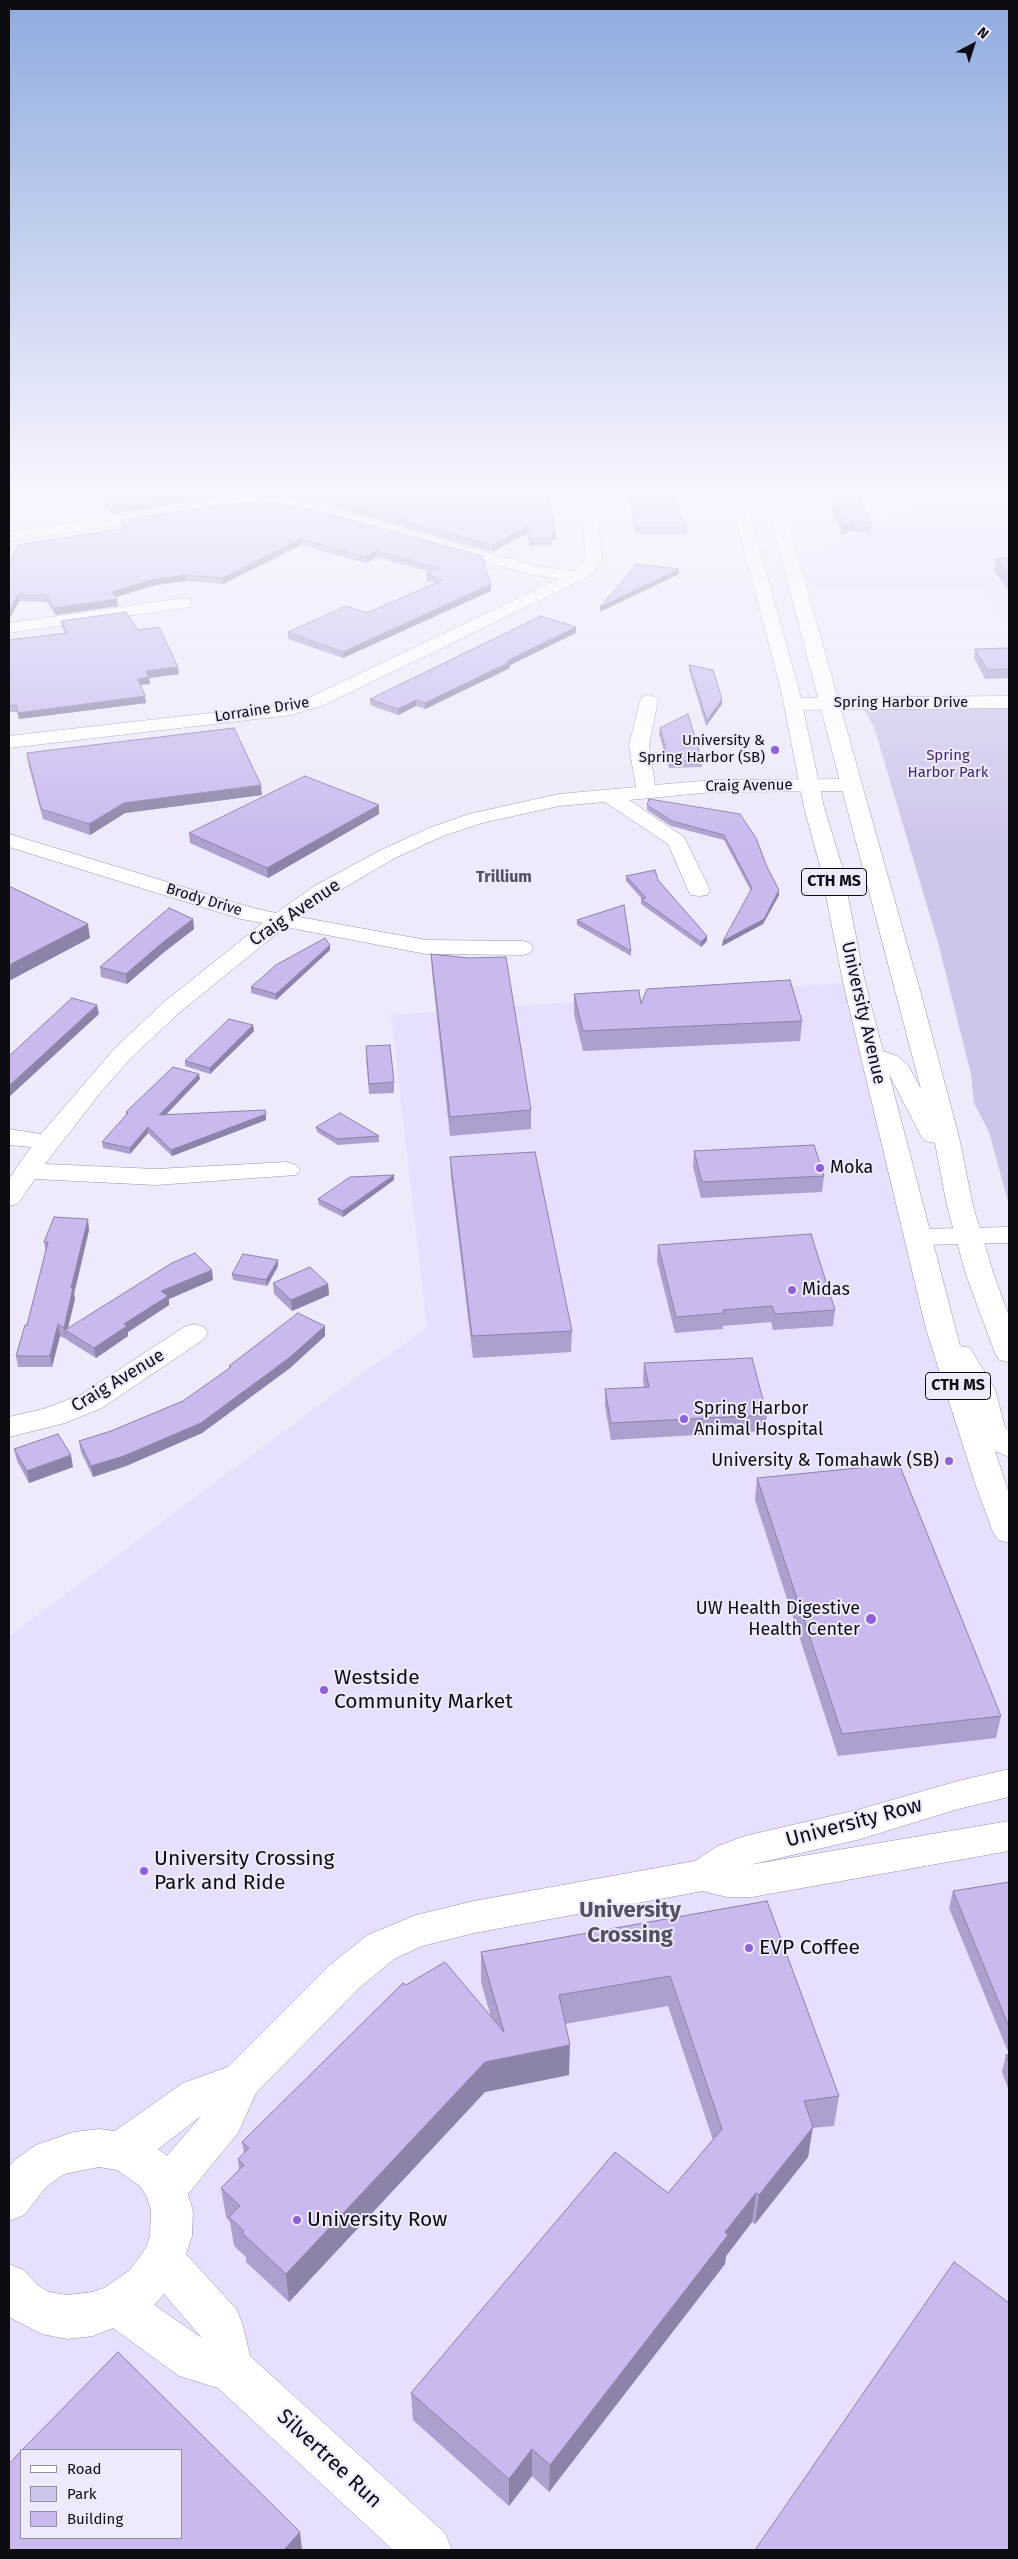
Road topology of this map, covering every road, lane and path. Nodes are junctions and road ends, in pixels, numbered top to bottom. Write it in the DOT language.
graph roads {
  1 [pos="152,608"];
  2 [pos="513,608"];
  3 [pos="768,608"];
  4 [pos="802,608"];
  5 [pos="9,628"];
  6 [pos="649,701"];
  7 [pos="1009,702"];
  8 [pos="794,704"];
  9 [pos="831,704"];
  10 [pos="9,742"];
  11 [pos="810,784"];
  12 [pos="851,785"];
  13 [pos="647,790"];
  14 [pos="607,794"];
  15 [pos="9,840"];
  16 [pos="699,890"];
  17 [pos="280,920"];
  18 [pos="522,948"];
  19 [pos="873,1056"];
  20 [pos="9,1137"];
  21 [pos="47,1142"];
  22 [pos="952,1165"];
  23 [pos="288,1170"];
  24 [pos="27,1171"];
  25 [pos="9,1198"];
  26 [pos="1009,1235"];
  27 [pos="969,1236"];
  28 [pos="917,1237"];
  29 [pos="194,1333"];
  30 [pos="941,1333"];
  31 [pos="1009,1353"];
  32 [pos="9,1427"];
  33 [pos="1009,1447"];
  34 [pos="1009,1532"];
  35 [pos="1009,1783"];
  36 [pos="1009,1836"];
  37 [pos="703,1875"];
  38 [pos="241,2082"];
  39 [pos="121,2151"];
  40 [pos="166,2189"];
  41 [pos="9,2201"];
  42 [pos="163,2260"];
  43 [pos="9,2285"];
  44 [pos="118,2305"];
  45 [pos="230,2368"];
  46 [pos="428,2550"];
  1 -- 5 [label="street"];
  2 -- 10 [label="street, Lorraine Drive"];
  3 -- 8 [label="street, University Avenue / CTH MS"];
  4 -- 9 [label="street, CTH MS"];
  6 -- 13 [label="street"];
  7 -- 9 [label="street, Spring Harbor Drive"];
  8 -- 9 [label="street, Spring Harbor Drive"];
  8 -- 11 [label="street, University Avenue / CTH MS"];
  9 -- 12 [label="street, CTH MS"];
  11 -- 12 [label="street, Craig Avenue"];
  11 -- 13 [label="street, Craig Avenue"];
  11 -- 19 [label="street, University Avenue / CTH MS"];
  12 -- 22 [label="street, CTH MS"];
  13 -- 14 [label="street, Craig Avenue"];
  14 -- 16 [label="street"];
  14 -- 17 [label="street, Craig Avenue"];
  15 -- 17 [label="street, Brody Drive"];
  17 -- 18 [label="street, Brody Drive"];
  17 -- 21 [label="street, Craig Avenue"];
  19 -- 22 [label="street"];
  19 -- 28 [label="street, University Avenue / CTH MS"];
  20 -- 21 [label="street"];
  21 -- 24 [label="street, Craig Avenue"];
  22 -- 27 [label="street, CTH MS"];
  23 -- 24 [label="street"];
  24 -- 25 [label="street, Craig Avenue"];
  26 -- 27 [label="street"];
  27 -- 28 [label="street"];
  27 -- 31 [label="street, CTH MS"];
  28 -- 30 [label="street, University Avenue / CTH MS"];
  29 -- 32 [label="street, Craig Avenue"];
  30 -- 33 [label="street"];
  30 -- 34 [label="street, University Avenue / CTH MS"];
  35 -- 37 [label="street, University Row"];
  36 -- 37 [label="street, University Row"];
  37 -- 38 [label="street, University Row"];
  38 -- 39 [label="street, University Row"];
  38 -- 40 [label="street, University Row"];
  39 -- 40 [label="street"];
  39 -- 41 [label="street"];
  40 -- 42 [label="street"];
  42 -- 44 [label="street"];
  42 -- 45 [label="street"];
  43 -- 44 [label="street"];
  44 -- 45 [label="street, Silvertree Run"];
  45 -- 46 [label="street, Silvertree Run"];
}
